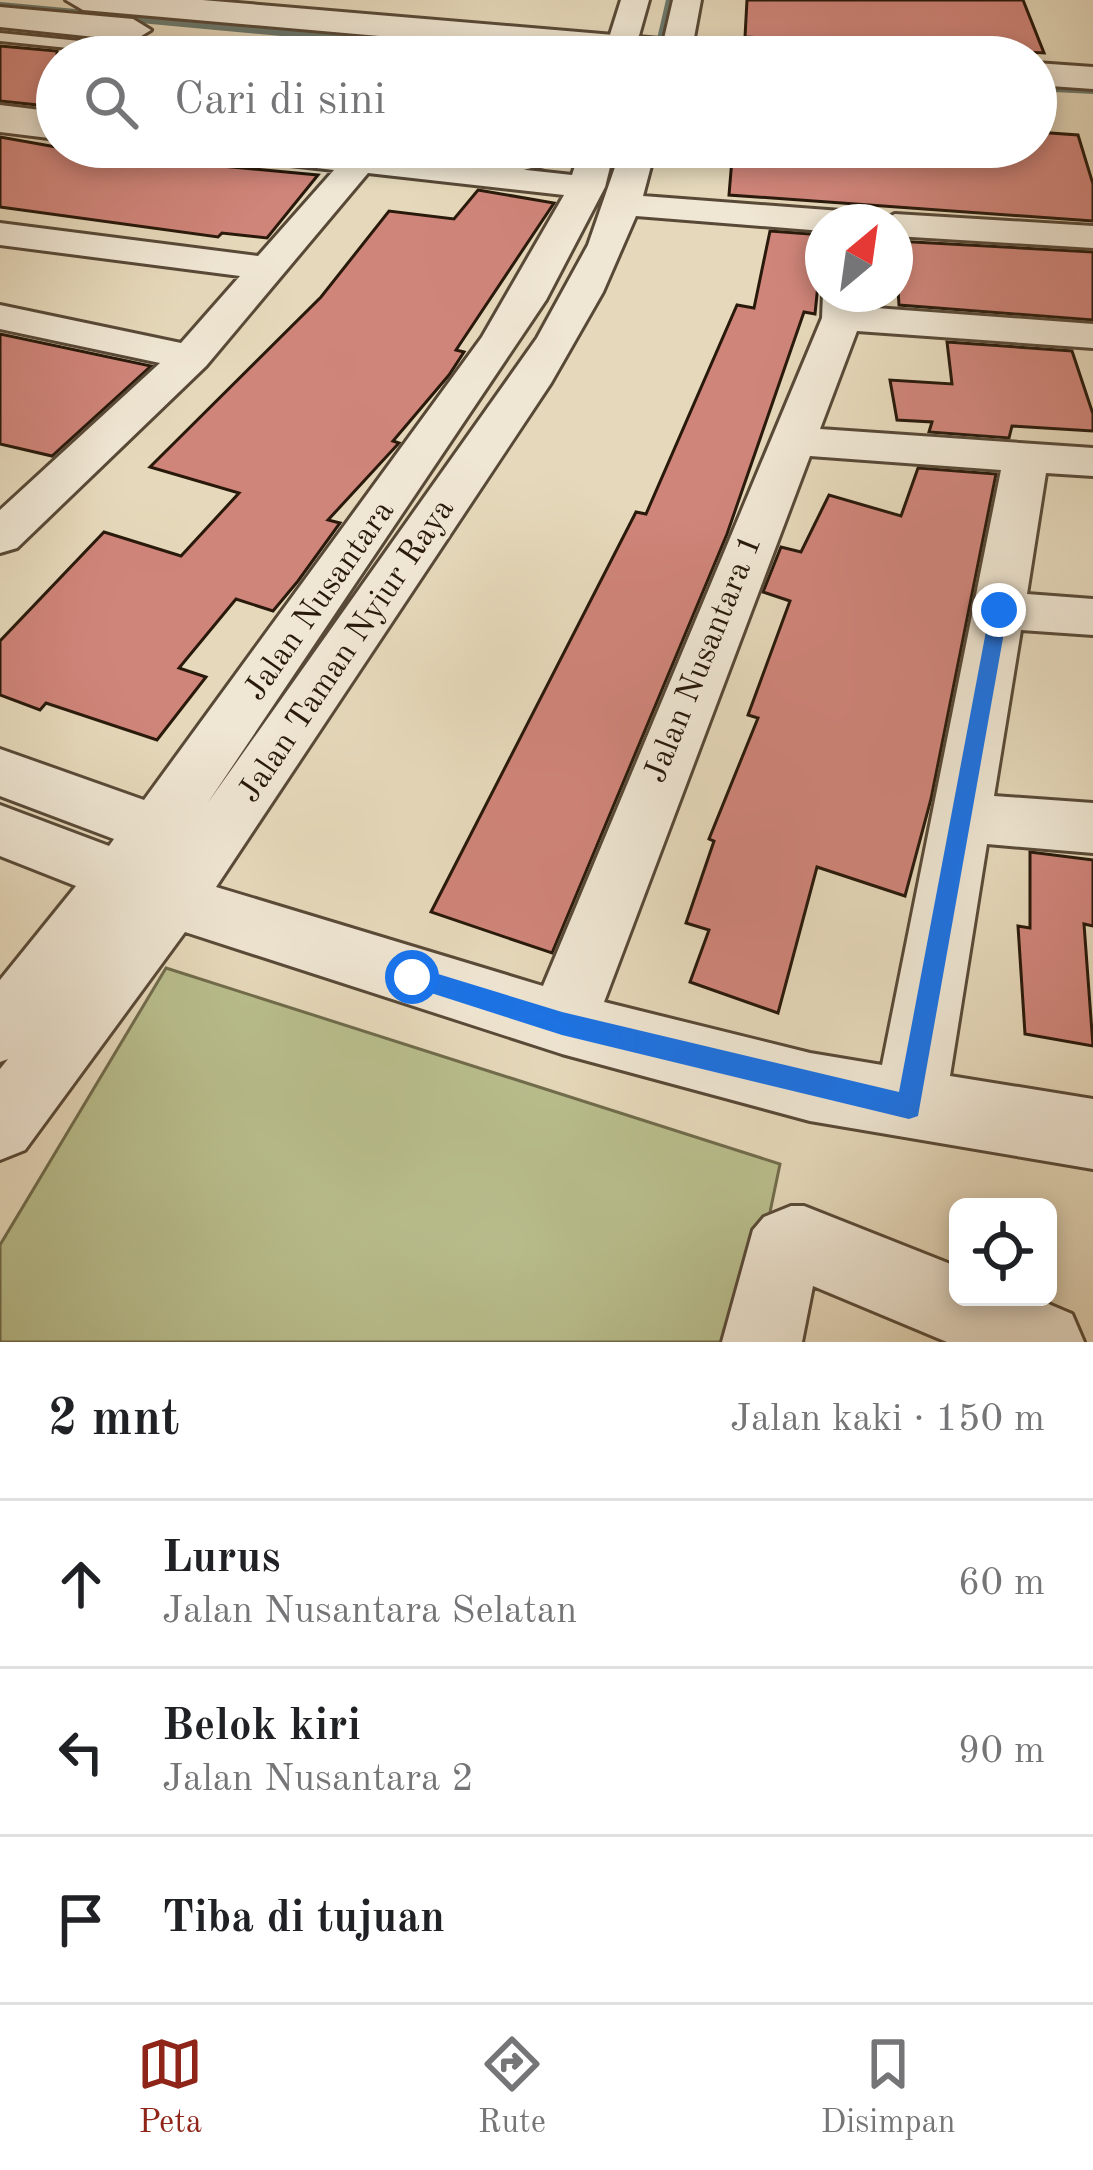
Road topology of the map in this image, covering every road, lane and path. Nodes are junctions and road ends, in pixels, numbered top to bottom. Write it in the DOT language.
graph roads {
  1 [pos="83,0"];
  2 [pos="635,0"];
  3 [pos="687,0"];
  4 [pos="0,17"];
  5 [pos="171,36"];
  6 [pos="465,36"];
  7 [pos="642,36"];
  8 [pos="659,36"];
  9 [pos="0,38"];
  10 [pos="36,41"];
  11 [pos="1057,75"];
  12 [pos="1093,78"];
  13 [pos="1057,101"];
  14 [pos="1093,104"];
  15 [pos="0,110"];
  16 [pos="36,114"];
  17 [pos="0,122"];
  18 [pos="36,126"];
  19 [pos="343,168"];
  20 [pos="483,168"];
  21 [pos="604,180"];
  22 [pos="805,216"];
  23 [pos="913,226"];
  24 [pos="0,234"];
  25 [pos="1093,237"];
  26 [pos="272,269"];
  27 [pos="841,312"];
  28 [pos="893,312"];
  29 [pos="0,317"];
  30 [pos="1093,336"];
  31 [pos="191,357"];
  32 [pos="792,441"];
  33 [pos="1026,458"];
  34 [pos="1093,462"];
  35 [pos="18,498"];
  36 [pos="0,537"];
  37 [pos="999,610"];
  38 [pos="1093,617"];
  39 [pos="0,772"];
  40 [pos="959,818"];
  41 [pos="1093,828"];
  42 [pos="0,830"];
  43 [pos="153,870"];
  44 [pos="562,1023"];
  45 [pos="0,1031"];
  46 [pos="909,1107"];
  47 [pos="0,1124"];
  48 [pos="1093,1134"];
  49 [pos="762,1342"];
  50 [pos="1044,1342"];
  1 -- 6 [label="street"];
  2 -- 7 [label="street"];
  3 -- 8 [label="street"];
  4 -- 5 [label="street"];
  9 -- 10 [label="lane"];
  11 -- 12 [label="street"];
  13 -- 14 [label="street"];
  15 -- 16 [label="lane"];
  17 -- 18 [label="street"];
  19 -- 26 [label="street"];
  20 -- 21 [label="street"];
  21 -- 22 [label="street"];
  21 -- 43 [label="street, Jalan Nusantara"];
  21 -- 43 [label="street, Jalan Taman Nyiur Raya"];
  23 -- 25 [label="street"];
  24 -- 26 [label="street"];
  26 -- 31 [label="street"];
  27 -- 32 [label="street, Jalan Nusantara 1"];
  28 -- 30 [label="street"];
  29 -- 31 [label="street"];
  31 -- 35 [label="street"];
  32 -- 33 [label="street"];
  32 -- 44 [label="street, Jalan Nusantara 1"];
  33 -- 34 [label="street"];
  33 -- 37 [label="street"];
  35 -- 36 [label="street"];
  37 -- 38 [label="street"];
  37 -- 40 [label="street"];
  39 -- 43 [label="street"];
  40 -- 41 [label="street"];
  40 -- 46 [label="street"];
  42 -- 43 [label="street"];
  43 -- 44 [label="street"];
  43 -- 45 [label="street, Jalan Nusantara"];
  43 -- 47 [label="street, Jalan Taman Nyiur Raya"];
  44 -- 46 [label="street"];
  46 -- 48 [label="street"];
  49 -- 50 [label="street"];
}
